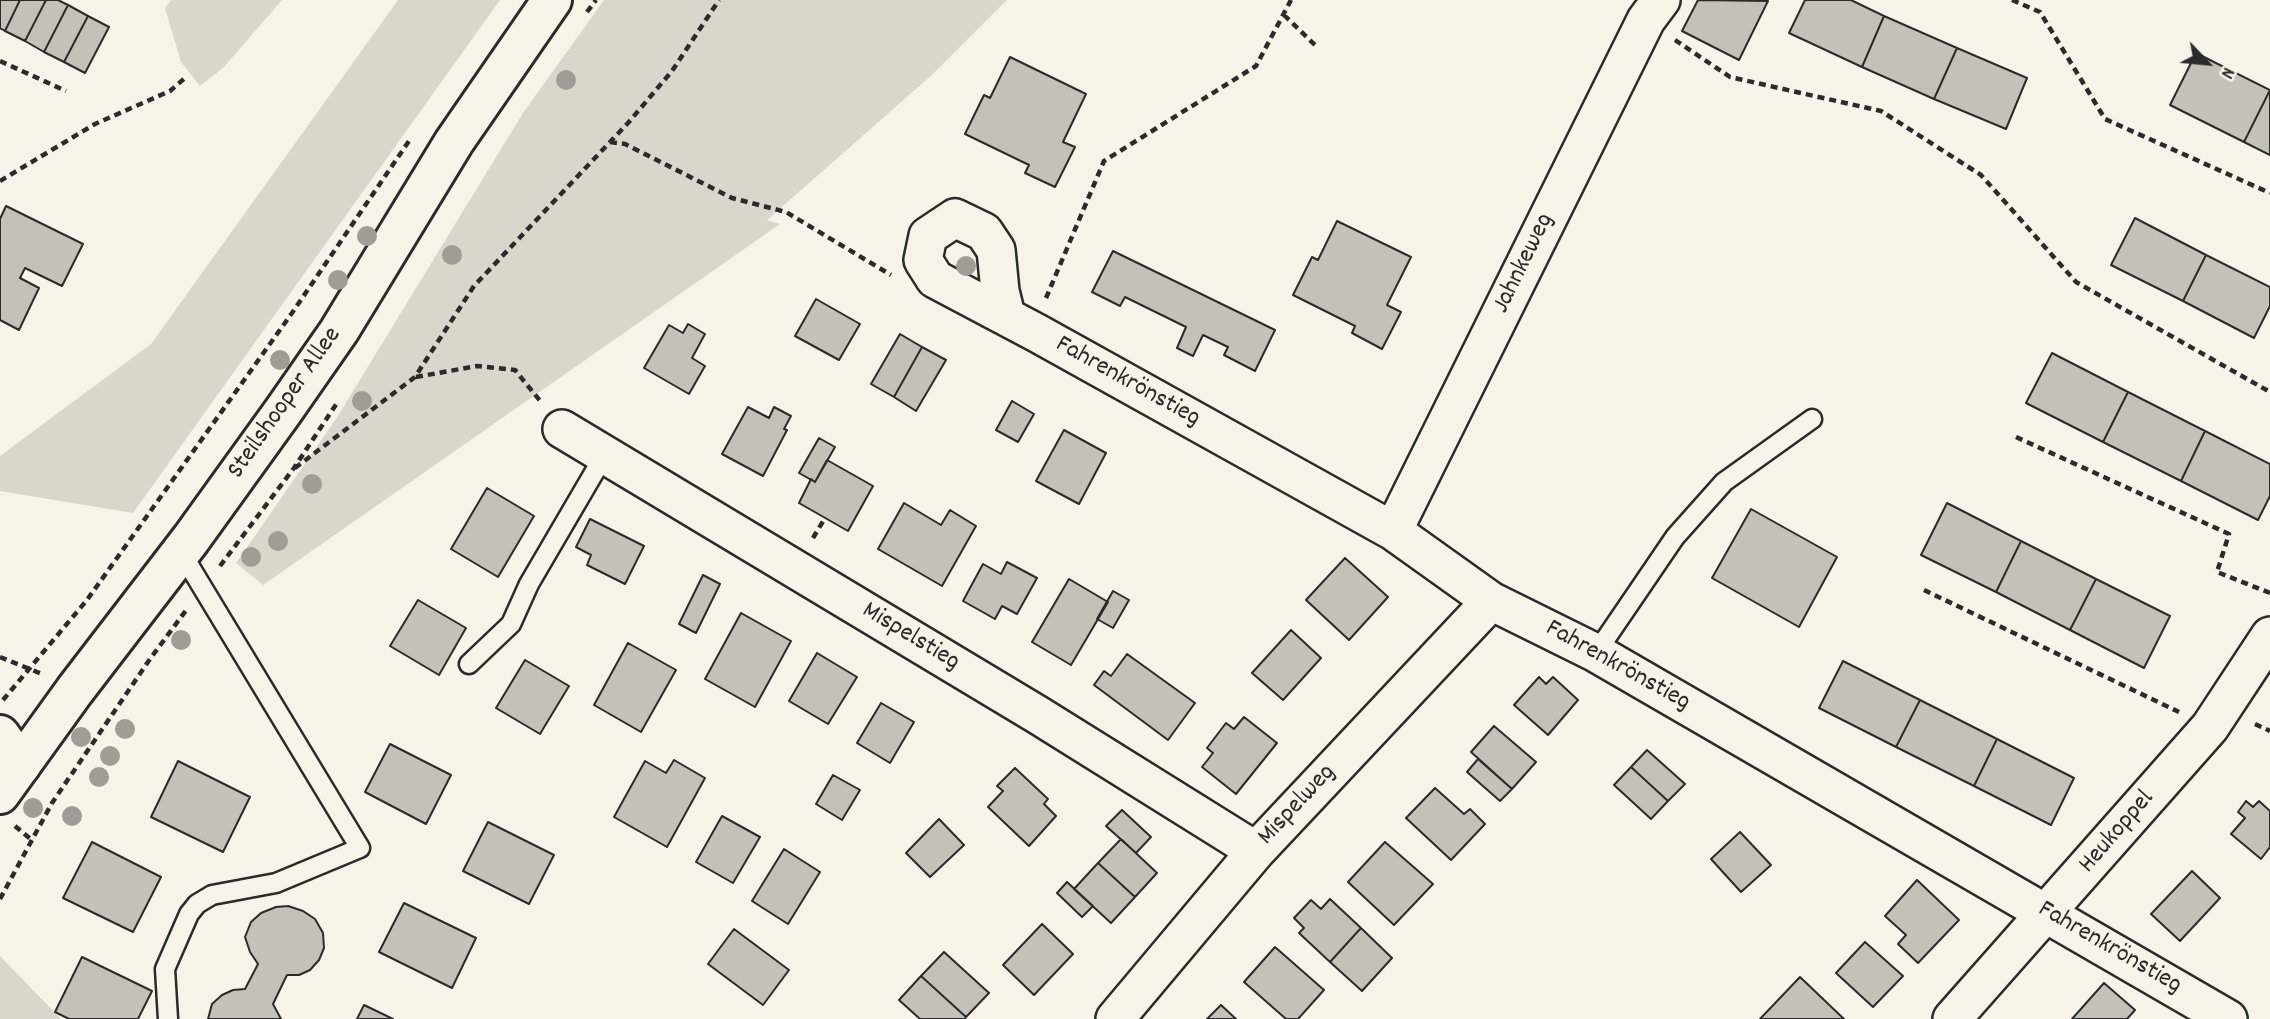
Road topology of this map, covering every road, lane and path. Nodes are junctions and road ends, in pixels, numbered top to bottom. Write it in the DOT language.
graph roads {
  1 [pos="552,0"];
  2 [pos="719,0"];
  3 [pos="1291,0"];
  4 [pos="2012,0"];
  5 [pos="1654,10"];
  6 [pos="1284,15"];
  7 [pos="1317,47"];
  8 [pos="0,61"];
  9 [pos="186,77"];
  10 [pos="66,92"];
  11 [pos="413,134"];
  12 [pos="610,141"];
  13 [pos="0,181"];
  14 [pos="2270,193"];
  15 [pos="935,279"];
  16 [pos="1021,324"];
  17 [pos="415,377"];
  18 [pos="2270,392"];
  19 [pos="1812,419"];
  20 [pos="562,429"];
  21 [pos="2016,437"];
  22 [pos="605,454"];
  23 [pos="294,468"];
  24 [pos="1393,531"];
  25 [pos="181,552"];
  26 [pos="1924,590"];
  27 [pos="2270,593"];
  28 [pos="1491,601"];
  29 [pos="2270,636"];
  30 [pos="1596,653"];
  31 [pos="0,657"];
  32 [pos="469,664"];
  33 [pos="29,668"];
  34 [pos="0,704"];
  35 [pos="114,711"];
  36 [pos="2210,727"];
  37 [pos="7,765"];
  38 [pos="1256,851"];
  39 [pos="0,899"];
  40 [pos="2047,913"];
  41 [pos="168,1019"];
  42 [pos="1115,1019"];
  43 [pos="1952,1019"];
  44 [pos="2228,1019"];
  1 -- 25 [label="main road, Steilshooper Allee"];
  2 -- 12 [label="path"];
  3 -- 6 [label="path"];
  4 -- 14 [label="path"];
  5 -- 18 [label="path"];
  5 -- 24 [label="street, Jahnkeweg"];
  6 -- 7 [label="path"];
  6 -- 16 [label="path"];
  8 -- 10 [label="path"];
  9 -- 13 [label="path"];
  11 -- 33 [label="path"];
  12 -- 15 [label="path"];
  12 -- 17 [label="path"];
  15 -- 16 [label="street, Fahrenkrönstieg"];
  15 -- 16 [label="street"];
  16 -- 24 [label="street, Fahrenkrönstieg"];
  17 -- 20 [label="path"];
  17 -- 23 [label="path"];
  19 -- 30 [label="lane"];
  20 -- 22 [label="street, Mispelstieg"];
  21 -- 27 [label="path"];
  22 -- 32 [label="lane"];
  22 -- 38 [label="street, Mispelstieg"];
  24 -- 28 [label="street, Fahrenkrönstieg"];
  25 -- 37 [label="main road, Steilshooper Allee"];
  25 -- 41 [label="lane"];
  26 -- 36 [label="path"];
  28 -- 30 [label="street, Fahrenkrönstieg"];
  28 -- 38 [label="street, Mispelweg"];
  29 -- 36 [label="street, Heukoppel"];
  30 -- 40 [label="street, Fahrenkrönstieg"];
  31 -- 33 [label="path"];
  33 -- 34 [label="path"];
  35 -- 39 [label="path"];
  36 -- 40 [label="street, Heukoppel"];
  38 -- 42 [label="street, Mispelweg"];
  40 -- 43 [label="street, Heukoppel"];
  40 -- 44 [label="street, Fahrenkrönstieg"];
}
